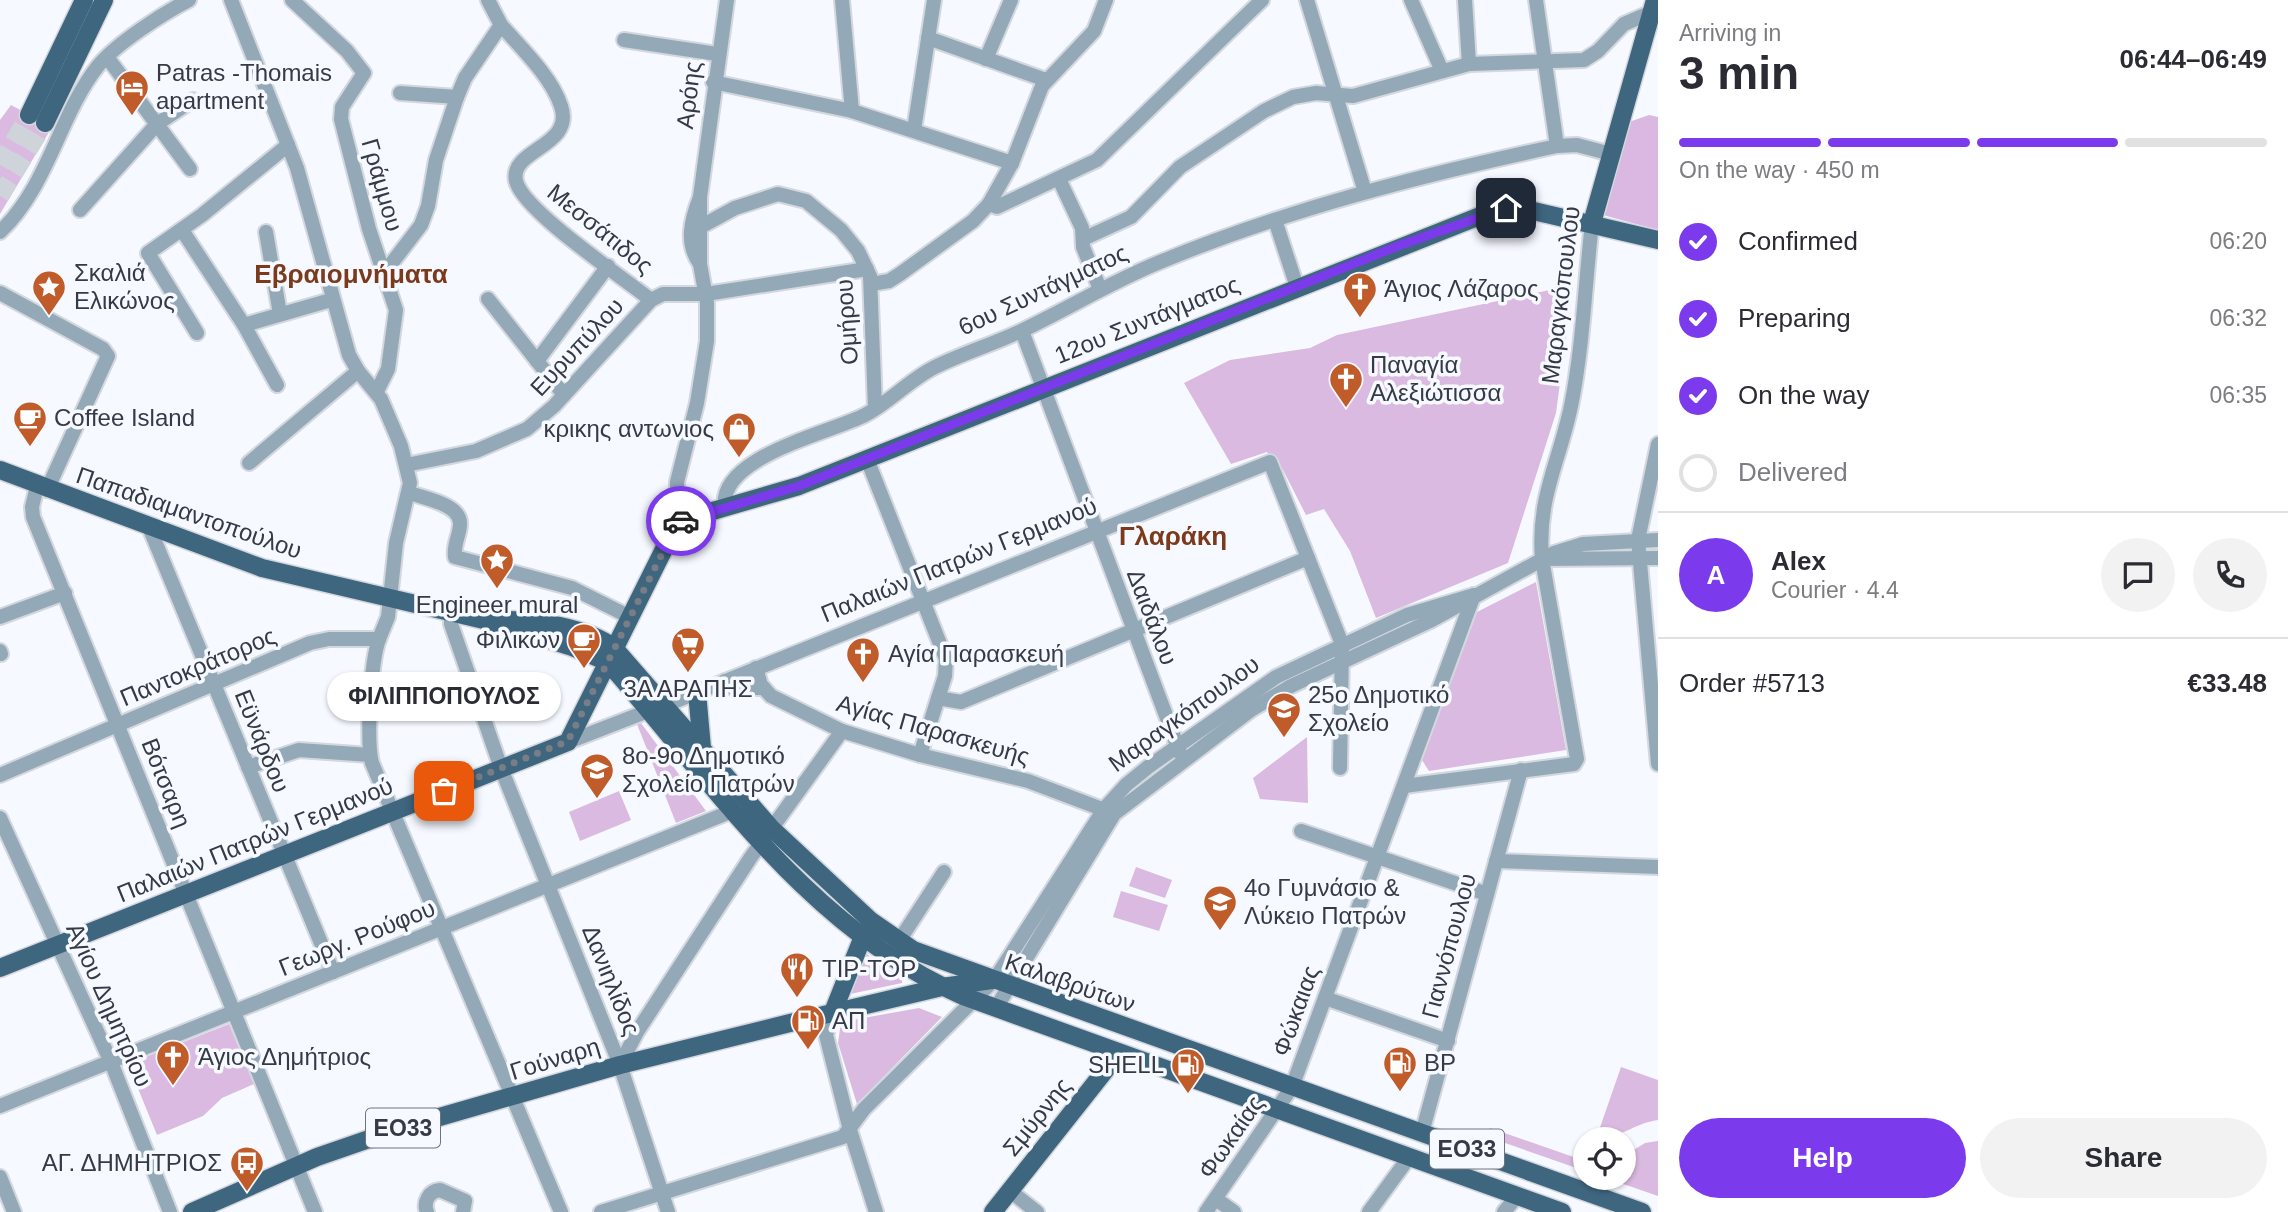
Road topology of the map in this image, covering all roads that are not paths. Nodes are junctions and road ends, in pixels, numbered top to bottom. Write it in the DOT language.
graph roads {
  1 [pos="84,0"];
  2 [pos="104,0"];
  3 [pos="189,0"];
  4 [pos="231,0"];
  5 [pos="292,0"];
  6 [pos="488,0"];
  7 [pos="727,0"];
  8 [pos="842,0"];
  9 [pos="934,0"];
  10 [pos="1011,0"];
  11 [pos="1106,0"];
  12 [pos="1262,0"];
  13 [pos="1307,0"];
  14 [pos="1411,0"];
  15 [pos="1465,0"];
  16 [pos="1536,0"];
  17 [pos="1655,7"];
  18 [pos="501,25"];
  19 [pos="929,38"];
  20 [pos="624,40"];
  21 [pos="717,54"];
  22 [pos="107,57"];
  23 [pos="986,59"];
  24 [pos="1545,62"];
  25 [pos="1469,64"];
  26 [pos="1442,71"];
  27 [pos="1046,80"];
  28 [pos="713,82"];
  29 [pos="400,93"];
  30 [pos="1336,96"];
  31 [pos="457,97"];
  32 [pos="193,100"];
  33 [pos="852,111"];
  34 [pos="157,124"];
  35 [pos="914,130"];
  36 [pos="288,145"];
  37 [pos="1556,146"];
  38 [pos="1611,154"];
  39 [pos="1012,163"];
  40 [pos="190,169"];
  41 [pos="1059,179"];
  42 [pos="1365,192"];
  43 [pos="700,197"];
  44 [pos="989,204"];
  45 [pos="80,210"];
  46 [pos="1275,220"];
  47 [pos="1592,223"];
  48 [pos="702,226"];
  49 [pos="182,230"];
  50 [pos="0,232"];
  51 [pos="266,232"];
  52 [pos="1083,239"];
  53 [pos="1658,240"];
  54 [pos="700,264"];
  55 [pos="608,266"];
  56 [pos="867,269"];
  57 [pos="385,272"];
  58 [pos="871,284"];
  59 [pos="1297,286"];
  60 [pos="1100,289"];
  61 [pos="706,294"];
  62 [pos="488,299"];
  63 [pos="2,300"];
  64 [pos="331,300"];
  65 [pos="651,300"];
  66 [pos="281,314"];
  67 [pos="244,325"];
  68 [pos="1022,331"];
  69 [pos="197,333"];
  70 [pos="537,360"];
  71 [pos="358,372"];
  72 [pos="277,385"];
  73 [pos="1042,388"];
  74 [pos="377,391"];
  75 [pos="564,395"];
  76 [pos="875,408"];
  77 [pos="1658,444"];
  78 [pos="867,459"];
  79 [pos="249,463"];
  80 [pos="406,465"];
  81 [pos="0,470"];
  82 [pos="42,488"];
  83 [pos="410,493"];
  84 [pos="726,509"];
  85 [pos="678,522"];
  86 [pos="149,527"];
  87 [pos="1095,531"];
  88 [pos="1638,540"];
  89 [pos="1658,540"];
  90 [pos="1308,558"];
  91 [pos="1658,558"];
  92 [pos="1542,559"];
  93 [pos="1640,559"];
  94 [pos="65,593"];
  95 [pos="1474,595"];
  96 [pos="389,598"];
  97 [pos="923,601"];
  98 [pos="451,613"];
  99 [pos="0,617"];
  100 [pos="629,617"];
  101 [pos="1133,631"];
  102 [pos="379,639"];
  103 [pos="1342,644"];
  104 [pos="1653,649"];
  105 [pos="610,655"];
  106 [pos="1340,664"];
  107 [pos="756,668"];
  108 [pos="725,681"];
  109 [pos="215,686"];
  110 [pos="764,688"];
  111 [pos="697,692"];
  112 [pos="937,698"];
  113 [pos="666,705"];
  114 [pos="648,711"];
  115 [pos="119,726"];
  116 [pos="842,731"];
  117 [pos="568,741"];
  118 [pos="702,748"];
  119 [pos="1180,754"];
  120 [pos="370,755"];
  121 [pos="920,755"];
  122 [pos="1658,764"];
  123 [pos="248,767"];
  124 [pos="501,768"];
  125 [pos="1340,768"];
  126 [pos="1521,770"];
  127 [pos="0,775"];
  128 [pos="1404,786"];
  129 [pos="392,811"];
  130 [pos="1109,811"];
  131 [pos="730,812"];
  132 [pos="0,818"];
  133 [pos="771,828"];
  134 [pos="1301,831"];
  135 [pos="760,844"];
  136 [pos="284,855"];
  137 [pos="1377,858"];
  138 [pos="1496,861"];
  139 [pos="1658,867"];
  140 [pos="944,872"];
  141 [pos="548,885"];
  142 [pos="187,893"];
  143 [pos="1487,894"];
  144 [pos="441,929"];
  145 [pos="862,939"];
  146 [pos="899,941"];
  147 [pos="58,945"];
  148 [pos="0,968"];
  149 [pos="333,972"];
  150 [pos="1002,982"];
  151 [pos="942,987"];
  152 [pos="1325,998"];
  153 [pos="974,1000"];
  154 [pos="996,1008"];
  155 [pos="235,1012"];
  156 [pos="833,1012"];
  157 [pos="1448,1041"];
  158 [pos="1119,1053"];
  159 [pos="111,1062"];
  160 [pos="621,1065"];
  161 [pos="1292,1087"];
  162 [pos="512,1098"];
  163 [pos="0,1106"];
  164 [pos="1279,1110"];
  165 [pos="1422,1133"];
  166 [pos="846,1134"];
  167 [pos="1410,1156"];
  168 [pos="297,1165"];
  169 [pos="0,1177"];
  170 [pos="1010,1191"];
  171 [pos="662,1193"];
  172 [pos="1517,1196"];
  173 [pos="1216,1199"];
  174 [pos="14,1212"];
  175 [pos="170,1212"];
  176 [pos="192,1212"];
  177 [pos="316,1212"];
  178 [pos="427,1212"];
  179 [pos="463,1212"];
  180 [pos="561,1212"];
  181 [pos="601,1212"];
  182 [pos="668,1212"];
  183 [pos="876,1212"];
  184 [pos="993,1212"];
  185 [pos="1037,1212"];
  186 [pos="1206,1212"];
  187 [pos="1234,1212"];
  188 [pos="1369,1212"];
  189 [pos="1504,1212"];
  190 [pos="1562,1212"];
  191 [pos="1642,1212"];
  1 -- 2 [label="main road"];
  3 -- 22 [label="street"];
  4 -- 36 [label="street"];
  5 -- 57 [label="street, Γράμμου"];
  6 -- 18 [label="street"];
  7 -- 21 [label="street, Αρόης"];
  8 -- 33 [label="street"];
  9 -- 19 [label="street"];
  10 -- 23 [label="street"];
  11 -- 27 [label="street"];
  12 -- 41 [label="street"];
  13 -- 30 [label="street"];
  14 -- 26 [label="street"];
  15 -- 25 [label="street"];
  16 -- 24 [label="street"];
  17 -- 24 [label="street"];
  17 -- 38 [label="main road, Μαραγκόπουλου"];
  18 -- 31 [label="street"];
  18 -- 55 [label="street, Μεσσάτιδος"];
  19 -- 23 [label="street"];
  19 -- 35 [label="street"];
  20 -- 21 [label="street"];
  21 -- 28 [label="street, Αρόης"];
  22 -- 34 [label="street"];
  22 -- 50 [label="street"];
  23 -- 27 [label="street"];
  24 -- 25 [label="street"];
  24 -- 37 [label="street"];
  25 -- 26 [label="street"];
  26 -- 30 [label="street"];
  27 -- 39 [label="street"];
  28 -- 33 [label="street"];
  28 -- 43 [label="street, Αρόης"];
  29 -- 31 [label="street"];
  30 -- 42 [label="street"];
  30 -- 52 [label="street"];
  31 -- 57 [label="street"];
  32 -- 34 [label="street"];
  33 -- 35 [label="street"];
  34 -- 40 [label="street"];
  34 -- 45 [label="street"];
  35 -- 39 [label="street"];
  36 -- 49 [label="street"];
  36 -- 64 [label="street"];
  37 -- 38 [label="street, 6ου Συντάγματος"];
  37 -- 42 [label="street, 6ου Συντάγματος"];
  38 -- 47 [label="main road, Μαραγκόπουλου"];
  39 -- 44 [label="street"];
  41 -- 44 [label="street"];
  41 -- 52 [label="street"];
  42 -- 46 [label="street, 6ου Συντάγματος"];
  43 -- 48 [label="street, Αρόης"];
  43 -- 54 [label="street, Αρόης"];
  44 -- 58 [label="street"];
  46 -- 59 [label="street"];
  46 -- 60 [label="street, 6ου Συντάγματος"];
  47 -- 53 [label="main road, 12ου Συντάγματος"];
  47 -- 59 [label="main road, 12ου Συντάγματος"];
  47 -- 92 [label="street, Μαραγκόπουλου"];
  48 -- 54 [label="street, Αρόης"];
  48 -- 56 [label="street, Ομήρου"];
  49 -- 67 [label="street"];
  49 -- 69 [label="street"];
  51 -- 66 [label="street"];
  52 -- 60 [label="street"];
  54 -- 61 [label="street, Αρόης"];
  55 -- 65 [label="street, Μεσσάτιδος"];
  55 -- 70 [label="street"];
  56 -- 58 [label="street, Ομήρου"];
  56 -- 61 [label="street, Ευρυπύλου"];
  57 -- 74 [label="street, Γράμμου"];
  58 -- 76 [label="street, Ομήρου"];
  59 -- 73 [label="main road, 12ου Συντάγματος"];
  60 -- 68 [label="street, 6ου Συντάγματος"];
  61 -- 65 [label="street, Ευρυπύλου"];
  61 -- 85 [label="street"];
  62 -- 70 [label="street"];
  63 -- 82 [label="street, Βότσαρη"];
  64 -- 66 [label="street"];
  64 -- 71 [label="street"];
  65 -- 75 [label="street, Ευρυπύλου"];
  66 -- 67 [label="street"];
  67 -- 72 [label="street"];
  68 -- 73 [label="street, Δαιδάλου"];
  68 -- 76 [label="street, 6ου Συντάγματος"];
  70 -- 75 [label="street"];
  71 -- 74 [label="street"];
  71 -- 79 [label="street"];
  73 -- 78 [label="main road, 12ου Συντάγματος"];
  73 -- 87 [label="street, Δαιδάλου"];
  74 -- 80 [label="street"];
  75 -- 80 [label="street, Ευρυπύλου"];
  76 -- 84 [label="street, 6ου Συντάγματος"];
  77 -- 88 [label="street"];
  78 -- 84 [label="main road, 12ου Συντάγματος"];
  78 -- 97 [label="street"];
  80 -- 83 [label="street"];
  81 -- 82 [label="main road, Παπαδιαμαντοπούλου"];
  82 -- 86 [label="main road, Παπαδιαμαντοπούλου"];
  82 -- 94 [label="street, Βότσαρη"];
  83 -- 96 [label="street"];
  83 -- 100 [label="street"];
  84 -- 85 [label="main road"];
  85 -- 100 [label="main road"];
  86 -- 96 [label="main road, Παπαδιαμαντοπούλου"];
  86 -- 109 [label="street, Εϋνάρδου"];
  87 -- 90 [label="street, Παλαιών Πατρών Γερμανού"];
  87 -- 97 [label="street, Παλαιών Πατρών Γερμανού"];
  87 -- 101 [label="street, Δαιδάλου"];
  88 -- 89 [label="street"];
  88 -- 92 [label="street"];
  88 -- 93 [label="street"];
  90 -- 101 [label="street"];
  90 -- 103 [label="street"];
  91 -- 93 [label="street"];
  92 -- 93 [label="street"];
  92 -- 95 [label="street, Μαραγκόπουλου"];
  92 -- 126 [label="street"];
  93 -- 104 [label="street"];
  94 -- 99 [label="street"];
  94 -- 115 [label="street, Βότσαρη"];
  95 -- 103 [label="street, Μαραγκόπουλου"];
  95 -- 106 [label="street, Μαραγκόπουλου"];
  95 -- 128 [label="street, Φώκαιας"];
  96 -- 98 [label="main road, Παπαδιαμαντοπούλου"];
  96 -- 102 [label="street"];
  97 -- 107 [label="street, Παλαιών Πατρών Γερμανού"];
  97 -- 112 [label="street"];
  98 -- 105 [label="main road, Παπαδιαμαντοπούλου"];
  98 -- 124 [label="street, Δανιηλίδος"];
  100 -- 105 [label="main road"];
  101 -- 112 [label="street"];
  101 -- 119 [label="street, Δαιδάλου"];
  102 -- 109 [label="street, Παντοκράτορος"];
  102 -- 120 [label="street"];
  103 -- 106 [label="street"];
  103 -- 119 [label="street, Μαραγκόπουλου"];
  104 -- 122 [label="street"];
  105 -- 113 [label="main road"];
  105 -- 114 [label="main road"];
  105 -- 117 [label="main road"];
  106 -- 119 [label="street, Μαραγκόπουλου"];
  106 -- 125 [label="street"];
  107 -- 108 [label="street, Παλαιών Πατρών Γερμανού"];
  107 -- 110 [label="street"];
  108 -- 110 [label="street"];
  108 -- 111 [label="street, Παλαιών Πατρών Γερμανού"];
  109 -- 115 [label="street, Παντοκράτορος"];
  109 -- 123 [label="street, Εϋνάρδου"];
  110 -- 116 [label="street, Αγίας Παρασκευής"];
  111 -- 113 [label="street, Παλαιών Πατρών Γερμανού"];
  111 -- 118 [label="main road"];
  112 -- 121 [label="street"];
  113 -- 118 [label="main road"];
  114 -- 117 [label="street, Παλαιών Πατρών Γερμανού"];
  114 -- 131 [label="main road"];
  115 -- 127 [label="street, Παντοκράτορος"];
  115 -- 142 [label="street, Βότσαρη"];
  116 -- 121 [label="street, Αγίας Παρασκευής"];
  116 -- 133 [label="street"];
  117 -- 124 [label="main road, Παλαιών Πατρών Γερμανού"];
  118 -- 133 [label="main road"];
  119 -- 130 [label="street, Μαραγκόπουλου"];
  120 -- 123 [label="street"];
  120 -- 129 [label="street"];
  121 -- 130 [label="street, Αγίας Παρασκευής"];
  123 -- 136 [label="street, Εϋνάρδου"];
  124 -- 129 [label="main road, Παλαιών Πατρών Γερμανού"];
  124 -- 141 [label="street, Δανιηλίδος"];
  126 -- 128 [label="street"];
  126 -- 138 [label="street, Γιαννόπουλου"];
  128 -- 137 [label="street, Φώκαιας"];
  129 -- 136 [label="main road, Παλαιών Πατρών Γερμανού"];
  129 -- 144 [label="street"];
  130 -- 150 [label="street, Μαραγκόπουλου"];
  131 -- 135 [label="main road"];
  131 -- 141 [label="street, Γεωργ. Ρούφου"];
  132 -- 147 [label="street, Αγίου Δημητρίου"];
  133 -- 135 [label="street"];
  133 -- 146 [label="main road"];
  134 -- 137 [label="street"];
  135 -- 145 [label="main road"];
  135 -- 160 [label="street"];
  136 -- 142 [label="main road, Παλαιών Πατρών Γερμανού"];
  136 -- 149 [label="street, Εϋνάρδου"];
  137 -- 143 [label="street"];
  137 -- 152 [label="street, Φώκαιας"];
  138 -- 139 [label="street"];
  138 -- 143 [label="street, Γιαννόπουλου"];
  140 -- 146 [label="street"];
  141 -- 144 [label="street, Γεωργ. Ρούφου"];
  141 -- 160 [label="street, Δανιηλίδος"];
  142 -- 147 [label="main road, Παλαιών Πατρών Γερμανού"];
  142 -- 155 [label="street, Βότσαρη"];
  143 -- 157 [label="street, Γιαννόπουλου"];
  144 -- 149 [label="street, Γεωργ. Ρούφου"];
  144 -- 162 [label="street"];
  145 -- 151 [label="main road"];
  145 -- 156 [label="main road"];
  146 -- 150 [label="main road"];
  147 -- 148 [label="main road, Παλαιών Πατρών Γερμανού"];
  147 -- 159 [label="street, Αγίου Δημητρίου"];
  149 -- 155 [label="street, Γεωργ. Ρούφου"];
  150 -- 151 [label="main road, Καλαβρύτων / ΕΟ33"];
  150 -- 153 [label="street, Μαραγκόπουλου"];
  150 -- 154 [label="street, Μαραγκόπουλου"];
  150 -- 161 [label="main road, Καλαβρύτων / ΕΟ33"];
  151 -- 153 [label="main road, Καλαβρύτων / ΕΟ33"];
  151 -- 156 [label="main road, Γούναρη / ΕΟ33"];
  152 -- 157 [label="street"];
  152 -- 161 [label="street, Φώκαιας"];
  153 -- 154 [label="main road, Καλαβρύτων / ΕΟ33"];
  153 -- 166 [label="street, Μαραγκόπουλου"];
  154 -- 158 [label="main road, Καλαβρύτων / ΕΟ33"];
  155 -- 159 [label="street, Γεωργ. Ρούφου"];
  155 -- 168 [label="street, Βότσαρη"];
  156 -- 160 [label="main road, Γούναρη / ΕΟ33"];
  156 -- 166 [label="street"];
  157 -- 165 [label="street, Γιαννόπουλου"];
  158 -- 164 [label="main road, Καλαβρύτων / ΕΟ33"];
  158 -- 170 [label="main road, Σμύρνης"];
  159 -- 163 [label="street, Γεωργ. Ρούφου"];
  159 -- 175 [label="street, Αγίου Δημητρίου"];
  160 -- 162 [label="main road, Γούναρη / ΕΟ33"];
  160 -- 171 [label="street, Δανιηλίδος"];
  161 -- 164 [label="street, Φωκαίας"];
  161 -- 165 [label="main road, Καλαβρύτων / ΕΟ33"];
  162 -- 168 [label="main road, Γούναρη / ΕΟ33"];
  162 -- 180 [label="street"];
  164 -- 167 [label="main road, Καλαβρύτων / ΕΟ33"];
  164 -- 173 [label="street, Φωκαίας"];
  165 -- 191 [label="main road, Καλαβρύτων / ΕΟ33"];
  166 -- 171 [label="street"];
  166 -- 183 [label="street"];
  167 -- 172 [label="main road, Καλαβρύτων / ΕΟ33"];
  167 -- 188 [label="street"];
  168 -- 176 [label="main road, Γούναρη / ΕΟ33"];
  168 -- 177 [label="street, Βότσαρη"];
  169 -- 174 [label="street"];
  170 -- 184 [label="main road, Σμύρνης"];
  170 -- 185 [label="street"];
  171 -- 181 [label="street"];
  171 -- 182 [label="street, Δανιηλίδος"];
  172 -- 189 [label="street"];
  172 -- 190 [label="main road, Καλαβρύτων / ΕΟ33"];
  173 -- 186 [label="street, Φωκαίας"];
  173 -- 187 [label="street"];
  178 -- 179 [label="street"];
}
